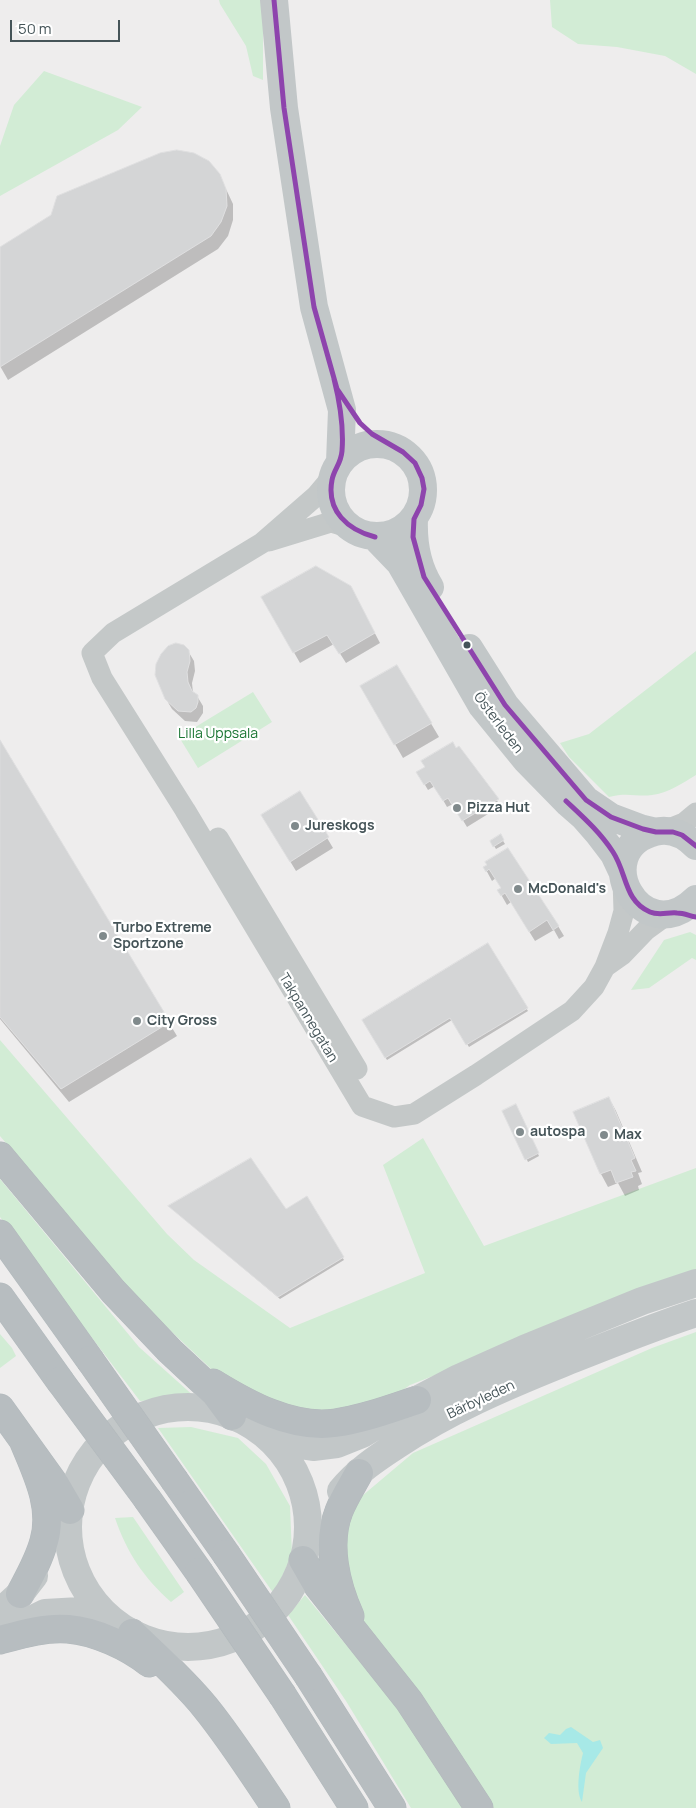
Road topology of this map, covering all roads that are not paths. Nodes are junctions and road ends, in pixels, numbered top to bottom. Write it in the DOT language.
graph roads {
  1 [pos="274,0"];
  2 [pos="337,389"];
  3 [pos="393,447"];
  4 [pos="336,470"];
  5 [pos="414,519"];
  6 [pos="363,533"];
  7 [pos="262,543"];
  8 [pos="696,813"];
  9 [pos="660,831"];
  10 [pos="696,846"];
  11 [pos="623,875"];
  12 [pos="684,911"];
  13 [pos="605,967"];
  14 [pos="0,1156"];
  15 [pos="0,1234"];
  16 [pos="696,1283"];
  17 [pos="0,1297"];
  18 [pos="696,1312"];
  19 [pos="187,1366"];
  20 [pos="416,1400"];
  21 [pos="0,1408"];
  22 [pos="232,1416"];
  23 [pos="23,1440"];
  24 [pos="274,1442"];
  25 [pos="358,1473"];
  26 [pos="68,1517"];
  27 [pos="306,1552"];
  28 [pos="10,1603"];
  29 [pos="107,1617"];
  30 [pos="132,1633"];
  31 [pos="0,1635"];
  32 [pos="0,1640"];
  33 [pos="361,1640"];
  34 [pos="204,1706"];
  35 [pos="276,1808"];
  36 [pos="354,1808"];
  37 [pos="392,1808"];
  38 [pos="479,1808"];
  1 -- 2 [label="main road"];
  2 -- 3 [label="main road"];
  2 -- 4 [label="main road"];
  3 -- 4 [label="main road"];
  3 -- 5 [label="main road"];
  4 -- 6 [label="main road"];
  4 -- 7 [label="street, Takpannegatan"];
  5 -- 6 [label="main road"];
  5 -- 9 [label="main road, Österleden"];
  6 -- 7 [label="street, Takpannegatan"];
  6 -- 11 [label="main road, Österleden"];
  7 -- 13 [label="street, Takpannegatan"];
  8 -- 9 [label="street"];
  9 -- 10 [label="main road, Österleden"];
  9 -- 11 [label="main road"];
  11 -- 12 [label="main road, Österleden"];
  11 -- 13 [label="street, Takpannegatan"];
  12 -- 13 [label="street, Takpannegatan"];
  14 -- 19 [label="highway"];
  15 -- 37 [label="highway, bridge"];
  16 -- 20 [label="main road, Bärbyleden"];
  17 -- 36 [label="highway, bridge"];
  18 -- 25 [label="main road, Bärbyleden"];
  19 -- 20 [label="highway"];
  19 -- 22 [label="highway"];
  20 -- 24 [label="main road, Bärbyleden"];
  21 -- 23 [label="highway"];
  22 -- 24 [label="main road"];
  22 -- 26 [label="main road"];
  23 -- 26 [label="highway"];
  23 -- 28 [label="highway"];
  24 -- 27 [label="main road"];
  25 -- 27 [label="main road, Bärbyleden"];
  25 -- 33 [label="highway"];
  26 -- 28 [label="main road"];
  26 -- 29 [label="main road"];
  27 -- 30 [label="main road"];
  27 -- 33 [label="highway"];
  29 -- 30 [label="main road"];
  29 -- 31 [label="main road"];
  30 -- 34 [label="highway"];
  32 -- 34 [label="highway"];
  33 -- 38 [label="highway"];
  34 -- 35 [label="highway"];
}
